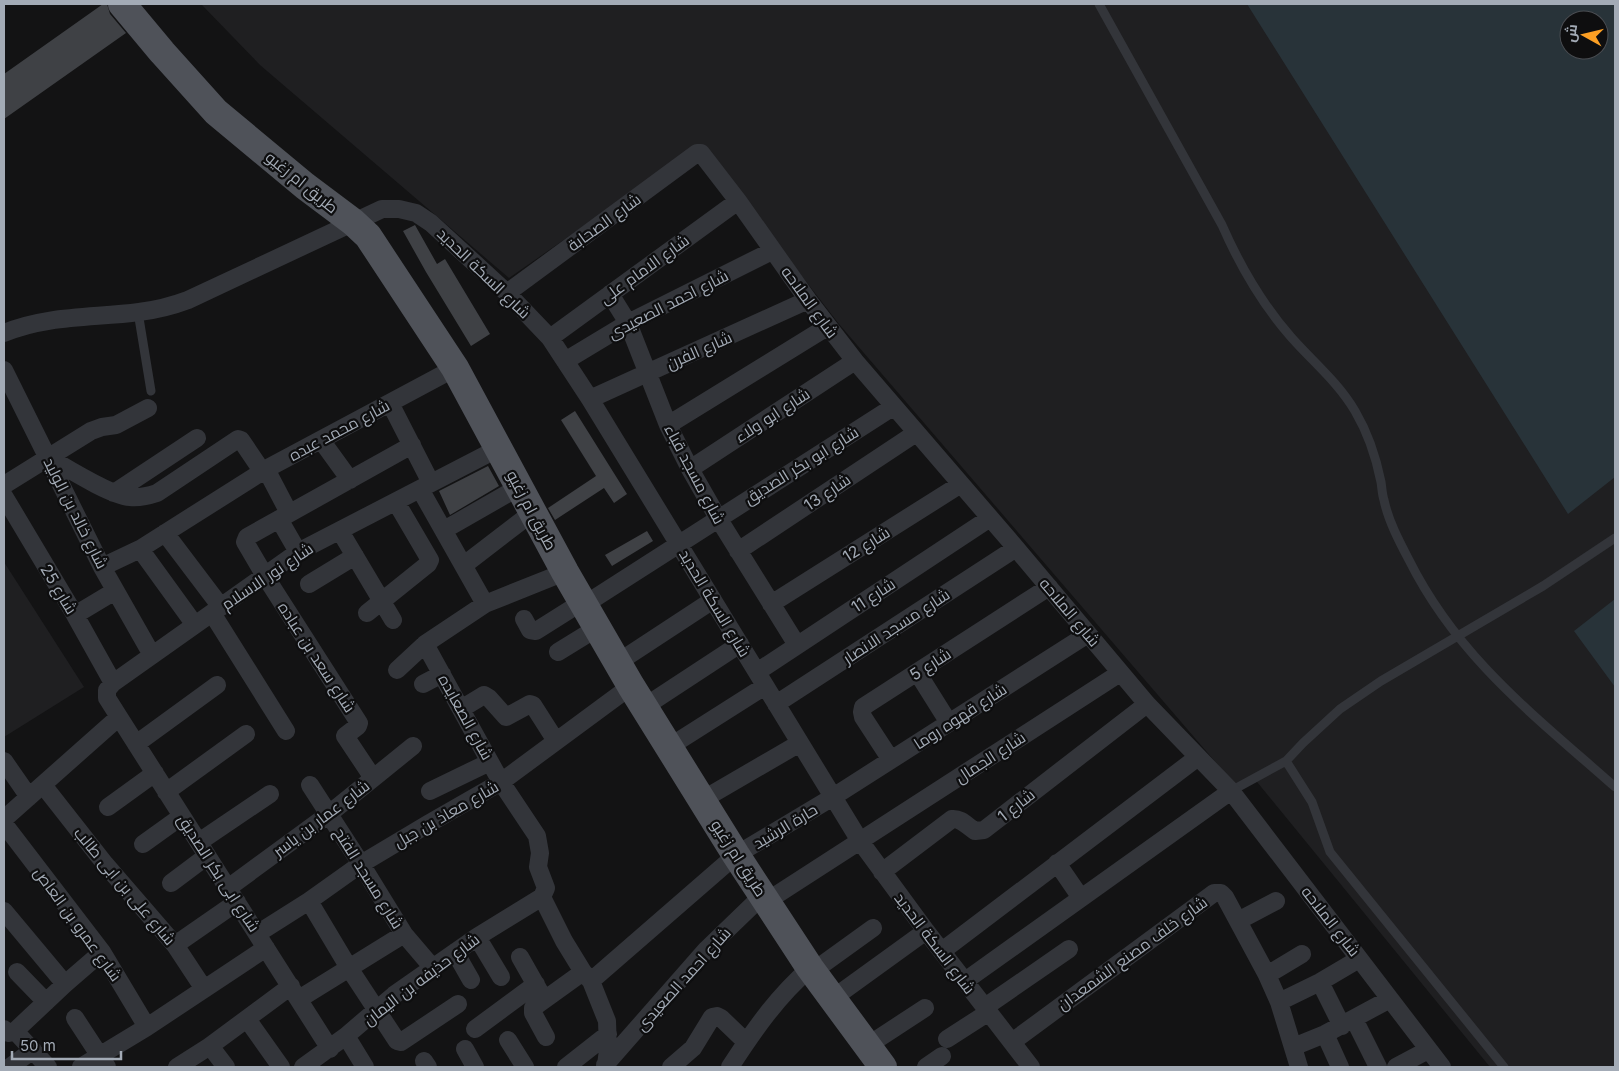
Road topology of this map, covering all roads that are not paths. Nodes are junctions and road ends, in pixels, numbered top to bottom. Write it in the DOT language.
graph roads {
  1 [pos="122,4"];
  2 [pos="1099,4"];
  3 [pos="701,154"];
  4 [pos="738,200"];
  5 [pos="353,222"];
  6 [pos="772,251"];
  7 [pos="507,294"];
  8 [pos="610,294"];
  9 [pos="808,300"];
  10 [pos="138,312"];
  11 [pos="628,324"];
  12 [pos="828,327"];
  13 [pos="4,333"];
  14 [pos="550,338"];
  15 [pos="565,361"];
  16 [pos="855,361"];
  17 [pos="456,368"];
  18 [pos="4,370"];
  19 [pos="648,373"];
  20 [pos="590,399"];
  21 [pos="149,400"];
  22 [pos="390,403"];
  23 [pos="893,407"];
  24 [pos="668,425"];
  25 [pos="916,433"];
  26 [pos="197,438"];
  27 [pos="321,440"];
  28 [pos="412,445"];
  29 [pos="499,448"];
  30 [pos="48,457"];
  31 [pos="265,469"];
  32 [pos="690,469"];
  33 [pos="350,480"];
  34 [pos="4,484"];
  35 [pos="961,484"];
  36 [pos="426,486"];
  37 [pos="520,487"];
  38 [pos="114,493"];
  39 [pos="4,496"];
  40 [pos="396,502"];
  41 [pos="533,512"];
  42 [pos="284,516"];
  43 [pos="718,518"];
  44 [pos="990,518"];
  45 [pos="444,530"];
  46 [pos="340,531"];
  47 [pos="165,533"];
  48 [pos="1615,538"];
  49 [pos="679,543"];
  50 [pos="1016,548"];
  51 [pos="140,549"];
  52 [pos="738,551"];
  53 [pos="298,552"];
  54 [pos="355,556"];
  55 [pos="464,565"];
  56 [pos="102,567"];
  57 [pos="565,572"];
  58 [pos="265,576"];
  59 [pos="309,584"];
  60 [pos="1049,587"];
  61 [pos="115,591"];
  62 [pos="714,600"];
  63 [pos="382,601"];
  64 [pos="583,603"];
  65 [pos="485,604"];
  66 [pos="770,604"];
  67 [pos="216,610"];
  68 [pos="367,613"];
  69 [pos="75,615"];
  70 [pos="524,619"];
  71 [pos="393,620"];
  72 [pos="195,625"];
  73 [pos="597,628"];
  74 [pos="1088,634"];
  75 [pos="1457,637"];
  76 [pos="425,644"];
  77 [pos="740,644"];
  78 [pos="797,646"];
  79 [pos="558,652"];
  80 [pos="152,655"];
  81 [pos="617,662"];
  82 [pos="397,670"];
  83 [pos="917,672"];
  84 [pos="1120,673"];
  85 [pos="442,674"];
  86 [pos="761,679"];
  87 [pos="423,684"];
  88 [pos="217,685"];
  89 [pos="110,690"];
  90 [pos="637,696"];
  91 [pos="776,704"];
  92 [pos="1147,704"];
  93 [pos="462,709"];
  94 [pos="119,717"];
  95 [pos="949,723"];
  96 [pos="286,731"];
  97 [pos="246,734"];
  98 [pos="556,741"];
  99 [pos="800,743"];
  100 [pos="136,744"];
  101 [pos="413,746"];
  102 [pos="669,747"];
  103 [pos="1198,757"];
  104 [pos="891,760"];
  105 [pos="4,761"];
  106 [pos="1286,761"];
  107 [pos="490,762"];
  108 [pos="154,773"];
  109 [pos="373,778"];
  110 [pos="501,782"];
  111 [pos="43,785"];
  112 [pos="310,785"];
  113 [pos="1615,787"];
  114 [pos="430,791"];
  115 [pos="1231,791"];
  116 [pos="166,792"];
  117 [pos="270,794"];
  118 [pos="29,797"];
  119 [pos="833,797"];
  120 [pos="702,800"];
  121 [pos="108,807"];
  122 [pos="329,814"];
  123 [pos="182,816"];
  124 [pos="4,819"];
  125 [pos="4,824"];
  126 [pos="860,841"];
  127 [pos="143,844"];
  128 [pos="203,849"];
  129 [pos="736,855"];
  130 [pos="361,864"];
  131 [pos="1057,864"];
  132 [pos="882,872"];
  133 [pos="171,883"];
  134 [pos="232,895"];
  135 [pos="542,898"];
  136 [pos="765,898"];
  137 [pos="1080,898"];
  138 [pos="309,901"];
  139 [pos="1276,901"];
  140 [pos="4,912"];
  141 [pos="1238,921"];
  142 [pos="873,928"];
  143 [pos="926,931"];
  144 [pos="404,934"];
  145 [pos="477,937"];
  146 [pos="262,941"];
  147 [pos="175,946"];
  148 [pos="1069,949"];
  149 [pos="942,951"];
  150 [pos="102,952"];
  151 [pos="454,952"];
  152 [pos="1302,954"];
  153 [pos="520,957"];
  154 [pos="1360,959"];
  155 [pos="349,968"];
  156 [pos="433,968"];
  157 [pos="811,970"];
  158 [pos="17,972"];
  159 [pos="1267,975"];
  160 [pos="587,976"];
  161 [pos="501,977"];
  162 [pos="471,980"];
  163 [pos="964,981"];
  164 [pos="1320,982"];
  165 [pos="65,984"];
  166 [pos="204,989"];
  167 [pos="540,991"];
  168 [pos="295,993"];
  169 [pos="832,999"];
  170 [pos="1390,1000"];
  171 [pos="46,1002"];
  172 [pos="1279,1002"];
  173 [pos="458,1004"];
  174 [pos="925,1008"];
  175 [pos="987,1010"];
  176 [pos="377,1011"];
  177 [pos="75,1018"];
  178 [pos="247,1018"];
  179 [pos="1348,1022"];
  180 [pos="147,1027"];
  181 [pos="474,1029"];
  182 [pos="7,1031"];
  183 [pos="608,1034"];
  184 [pos="1325,1034"];
  185 [pos="346,1036"];
  186 [pos="546,1037"];
  187 [pos="508,1040"];
  188 [pos="746,1042"];
  189 [pos="1012,1042"];
  190 [pos="210,1046"];
  191 [pos="867,1046"];
  192 [pos="1293,1047"];
  193 [pos="330,1049"];
  194 [pos="465,1049"];
  195 [pos="33,1050"];
  196 [pos="1428,1050"];
  197 [pos="104,1061"];
  198 [pos="14,1066"];
  199 [pos="606,1066"];
  200 [pos="48,1067"];
  201 [pos="81,1067"];
  202 [pos="177,1067"];
  203 [pos="226,1067"];
  204 [pos="281,1067"];
  205 [pos="303,1067"];
  206 [pos="365,1067"];
  207 [pos="476,1067"];
  208 [pos="525,1067"];
  209 [pos="566,1067"];
  210 [pos="671,1067"];
  211 [pos="730,1067"];
  212 [pos="884,1067"];
  213 [pos="926,1067"];
  214 [pos="1031,1067"];
  215 [pos="1299,1067"];
  216 [pos="1340,1067"];
  217 [pos="1378,1067"];
  218 [pos="1396,1067"];
  219 [pos="1442,1067"];
  220 [pos="1504,1067"];
  1 -- 5 [label="main road, طريق ام زغيو"];
  2 -- 75 [label="lane"];
  3 -- 4 [label="street, شارع الملاحه"];
  3 -- 7 [label="street, شارع الصحابة"];
  4 -- 6 [label="street, شارع الملاحه"];
  4 -- 8 [label="street, شارع الامام على"];
  5 -- 7 [label="street, شارع السكة الحديد"];
  5 -- 10 [label="street, شارع السكة الحديد"];
  5 -- 17 [label="main road, طريق ام زغيو"];
  6 -- 9 [label="street, شارع الملاحه"];
  6 -- 11 [label="street, شارع احمد الصعيدى"];
  7 -- 14 [label="street, شارع السكة الحديد"];
  8 -- 11 [label="street, شارع مسجد قباء"];
  8 -- 14 [label="street, شارع الامام على"];
  9 -- 12 [label="street, شارع الملاحه"];
  9 -- 19 [label="street, شارع الفرن"];
  10 -- 13 [label="street, شارع السكة الحديد"];
  10 -- 21 [label="lane"];
  11 -- 15 [label="street, شارع احمد الصعيدى"];
  11 -- 19 [label="street, شارع مسجد قباء"];
  12 -- 16 [label="street, شارع الملاحه"];
  12 -- 24 [label="street"];
  14 -- 15 [label="street, شارع السكة الحديد"];
  15 -- 20 [label="street, شارع السكة الحديد"];
  16 -- 23 [label="street, شارع الملاحه"];
  16 -- 32 [label="street, شارع ابو ولاء"];
  17 -- 22 [label="street, شارع محمد عبده"];
  17 -- 29 [label="main road, طريق ام زغيو"];
  18 -- 30 [label="street, شارع خالد بن الوليد"];
  19 -- 20 [label="street, شارع الفرن"];
  19 -- 24 [label="street, شارع مسجد قباء"];
  20 -- 49 [label="street, شارع السكة الحديد"];
  21 -- 30 [label="street"];
  22 -- 27 [label="street, شارع محمد عبده"];
  22 -- 28 [label="street"];
  23 -- 25 [label="street, شارع الملاحه"];
  23 -- 43 [label="street, شارع ابو بكر الصديق"];
  24 -- 32 [label="street, شارع مسجد قباء"];
  25 -- 35 [label="street, شارع الملاحه"];
  25 -- 52 [label="street, شارع 13"];
  26 -- 38 [label="street"];
  27 -- 31 [label="street, شارع محمد عبده"];
  27 -- 33 [label="street"];
  28 -- 33 [label="street"];
  28 -- 36 [label="street"];
  29 -- 36 [label="street, شارع نور الاسلام"];
  29 -- 37 [label="main road, طريق ام زغيو"];
  30 -- 34 [label="street"];
  30 -- 38 [label="street"];
  30 -- 56 [label="street, شارع خالد بن الوليد"];
  31 -- 38 [label="street"];
  31 -- 42 [label="street"];
  31 -- 47 [label="street, شارع محمد عبده"];
  32 -- 43 [label="street, شارع مسجد قباء"];
  33 -- 42 [label="street"];
  35 -- 44 [label="street, شارع الملاحه"];
  35 -- 66 [label="street, شارع 12"];
  36 -- 40 [label="street, شارع نور الاسلام"];
  36 -- 45 [label="street"];
  37 -- 41 [label="main road, طريق ام زغيو"];
  37 -- 45 [label="street"];
  39 -- 69 [label="street, شارع 25"];
  40 -- 46 [label="street, شارع نور الاسلام"];
  40 -- 63 [label="street"];
  41 -- 55 [label="street"];
  41 -- 57 [label="main road, طريق ام زغيو"];
  42 -- 53 [label="street"];
  42 -- 58 [label="street"];
  43 -- 49 [label="street, شارع ابو بكر الصديق"];
  43 -- 52 [label="street, شارع مسجد قباء"];
  44 -- 50 [label="street, شارع الملاحه"];
  44 -- 78 [label="street, شارع 11"];
  45 -- 55 [label="street"];
  46 -- 53 [label="street, شارع نور الاسلام"];
  46 -- 54 [label="street"];
  47 -- 51 [label="street, شارع محمد عبده"];
  47 -- 67 [label="street"];
  48 -- 75 [label="lane"];
  49 -- 62 [label="street, شارع السكة الحديد"];
  49 -- 64 [label="street, شارع ابو بكر الصديق"];
  50 -- 60 [label="street, شارع الملاحه"];
  50 -- 91 [label="street, شارع مسجد الانصار"];
  51 -- 56 [label="street, شارع محمد عبده"];
  51 -- 72 [label="street"];
  52 -- 66 [label="street, شارع مسجد قباء"];
  53 -- 58 [label="street, شارع نور الاسلام"];
  54 -- 59 [label="street"];
  54 -- 63 [label="street"];
  55 -- 65 [label="street"];
  56 -- 61 [label="street, شارع خالد بن الوليد"];
  57 -- 64 [label="main road, طريق ام زغيو"];
  57 -- 65 [label="street"];
  58 -- 67 [label="street, شارع نور الاسلام"];
  58 -- 109 [label="street, شارع سعد بن عباده"];
  60 -- 74 [label="street, شارع الملاحه"];
  60 -- 83 [label="street, شارع 5"];
  61 -- 69 [label="street"];
  61 -- 80 [label="street, شارع خالد بن الوليد"];
  62 -- 77 [label="street, شارع السكة الحديد"];
  62 -- 81 [label="street"];
  63 -- 68 [label="street"];
  63 -- 71 [label="street"];
  64 -- 70 [label="street, شارع ابو بكر الصديق"];
  64 -- 73 [label="main road, طريق ام زغيو"];
  65 -- 76 [label="street"];
  66 -- 78 [label="street, شارع مسجد قباء"];
  67 -- 72 [label="street, شارع نور الاسلام"];
  67 -- 96 [label="street"];
  69 -- 89 [label="street, شارع 25"];
  72 -- 80 [label="street, شارع نور الاسلام"];
  73 -- 79 [label="street"];
  73 -- 81 [label="main road, طريق ام زغيو"];
  74 -- 84 [label="street, شارع الملاحه"];
  74 -- 95 [label="street, شارع قهوه روما"];
  75 -- 106 [label="lane"];
  75 -- 113 [label="lane"];
  76 -- 82 [label="street"];
  76 -- 85 [label="street, شارع الصعايده"];
  77 -- 86 [label="street, شارع السكة الحديد"];
  77 -- 90 [label="street, شارع معاذ بن جبل"];
  78 -- 86 [label="street, شارع 11"];
  80 -- 89 [label="street, شارع نور الاسلام"];
  81 -- 90 [label="main road, طريق ام زغيو"];
  83 -- 95 [label="street"];
  83 -- 104 [label="street, شارع 5"];
  84 -- 92 [label="street, شارع الملاحه"];
  84 -- 126 [label="street, شارع الجمال"];
  85 -- 87 [label="street"];
  85 -- 93 [label="street, شارع الصعايده"];
  86 -- 91 [label="street, شارع السكة الحديد"];
  86 -- 102 [label="street, شارع 11"];
  88 -- 100 [label="street"];
  89 -- 94 [label="street, شارع ابى بكر الصديق"];
  90 -- 98 [label="street, شارع معاذ بن جبل"];
  90 -- 102 [label="main road, طريق ام زغيو"];
  91 -- 99 [label="street, شارع السكة الحديد"];
  92 -- 103 [label="street, شارع الملاحه"];
  92 -- 132 [label="street, شارع 1"];
  93 -- 98 [label="street"];
  93 -- 107 [label="street, شارع الصعايده"];
  94 -- 100 [label="street, شارع ابى بكر الصديق"];
  94 -- 111 [label="street"];
  95 -- 104 [label="street, شارع قهوه روما"];
  97 -- 116 [label="street"];
  98 -- 110 [label="street, شارع معاذ بن جبل"];
  99 -- 119 [label="street, شارع السكة الحديد"];
  99 -- 120 [label="street"];
  100 -- 108 [label="street, شارع ابى بكر الصديق"];
  101 -- 109 [label="street, شارع عمار بن ياسر"];
  102 -- 120 [label="main road, طريق ام زغيو"];
  103 -- 115 [label="street, شارع الملاحه"];
  103 -- 131 [label="street"];
  104 -- 119 [label="street, شارع قهوه روما"];
  105 -- 118 [label="street"];
  106 -- 115 [label="lane"];
  106 -- 220 [label="lane"];
  107 -- 110 [label="street, شارع الصعايده"];
  107 -- 114 [label="street"];
  108 -- 116 [label="street, شارع ابى بكر الصديق"];
  108 -- 121 [label="street"];
  109 -- 122 [label="street, شارع عمار بن ياسر"];
  110 -- 130 [label="street, شارع معاذ بن جبل"];
  110 -- 135 [label="street, شارع الصعايده"];
  111 -- 118 [label="street"];
  111 -- 147 [label="street, شارع على بن ابى طالب"];
  112 -- 122 [label="street, شارع مسجد الفتح"];
  115 -- 137 [label="street"];
  115 -- 154 [label="street, شارع الملاحه"];
  116 -- 123 [label="street, شارع ابى بكر الصديق"];
  117 -- 128 [label="street"];
  118 -- 124 [label="street"];
  119 -- 126 [label="street, شارع السكة الحديد"];
  119 -- 129 [label="street, حارة الرشيد"];
  120 -- 129 [label="main road, طريق ام زغيو"];
  122 -- 130 [label="street, شارع مسجد الفتح"];
  122 -- 134 [label="street, شارع عمار بن ياسر"];
  123 -- 127 [label="street"];
  123 -- 128 [label="street, شارع ابى بكر الصديق"];
  125 -- 150 [label="street, شارع عمرو بن العاص"];
  126 -- 132 [label="street, شارع السكة الحديد"];
  126 -- 136 [label="street, شارع الجمال"];
  128 -- 133 [label="street"];
  128 -- 134 [label="street, شارع ابى بكر الصديق"];
  129 -- 136 [label="main road, طريق ام زغيو"];
  129 -- 160 [label="street, حارة الرشيد"];
  130 -- 138 [label="street, شارع معاذ بن جبل"];
  130 -- 144 [label="street, شارع مسجد الفتح"];
  131 -- 137 [label="street"];
  131 -- 149 [label="street"];
  132 -- 143 [label="street, شارع السكة الحديد"];
  134 -- 146 [label="street, شارع ابى بكر الصديق"];
  134 -- 147 [label="street, شارع عمار بن ياسر"];
  135 -- 145 [label="street, شارع حذيفه بن اليمان"];
  135 -- 160 [label="street"];
  136 -- 157 [label="main road, طريق ام زغيو"];
  136 -- 199 [label="street, شارع احمد الصعيدى"];
  137 -- 163 [label="street"];
  138 -- 146 [label="street, شارع معاذ بن جبل"];
  138 -- 155 [label="street"];
  139 -- 141 [label="street"];
  140 -- 165 [label="street"];
  141 -- 159 [label="street, شارع خلف مصنع الشمعدان"];
  141 -- 189 [label="street, شارع خلف مصنع الشمعدان"];
  142 -- 157 [label="street"];
  143 -- 149 [label="street, شارع السكة الحديد"];
  143 -- 169 [label="street"];
  144 -- 155 [label="street"];
  144 -- 156 [label="street, شارع مسجد الفتح"];
  145 -- 151 [label="street, شارع حذيفه بن اليمان"];
  145 -- 161 [label="street"];
  146 -- 166 [label="street, شارع معاذ بن جبل"];
  146 -- 168 [label="street, شارع ابى بكر الصديق"];
  147 -- 166 [label="street, شارع على بن ابى طالب"];
  148 -- 175 [label="street"];
  149 -- 163 [label="street, شارع السكة الحديد"];
  150 -- 165 [label="street"];
  150 -- 180 [label="street, شارع عمرو بن العاص"];
  151 -- 156 [label="street, شارع حذيفه بن اليمان"];
  151 -- 162 [label="street"];
  152 -- 159 [label="street"];
  153 -- 167 [label="street"];
  154 -- 164 [label="street"];
  154 -- 170 [label="street, شارع الملاحه"];
  155 -- 168 [label="street"];
  155 -- 176 [label="street"];
  156 -- 176 [label="street, شارع حذيفه بن اليمان"];
  157 -- 169 [label="main road, طريق ام زغيو"];
  157 -- 188 [label="street"];
  158 -- 171 [label="street"];
  159 -- 172 [label="street, شارع خلف مصنع الشمعدان"];
  160 -- 167 [label="street, حارة الرشيد"];
  160 -- 183 [label="street"];
  163 -- 175 [label="street, شارع السكة الحديد"];
  164 -- 172 [label="street"];
  164 -- 179 [label="street"];
  165 -- 171 [label="street"];
  166 -- 180 [label="street, شارع معاذ بن جبل"];
  167 -- 181 [label="street, حارة الرشيد"];
  167 -- 186 [label="street"];
  168 -- 178 [label="street"];
  168 -- 193 [label="street, شارع ابى بكر الصديق"];
  169 -- 191 [label="main road, طريق ام زغيو"];
  170 -- 179 [label="street"];
  170 -- 196 [label="street, شارع الملاحه"];
  171 -- 182 [label="street"];
  172 -- 192 [label="street, شارع خلف مصنع الشمعدان"];
  173 -- 176 [label="street"];
  174 -- 191 [label="street"];
  175 -- 189 [label="street, شارع السكة الحديد"];
  175 -- 213 [label="street"];
  176 -- 185 [label="street, شارع حذيفه بن اليمان"];
  177 -- 197 [label="street"];
  178 -- 190 [label="street"];
  178 -- 204 [label="street"];
  179 -- 184 [label="street"];
  179 -- 217 [label="street"];
  180 -- 197 [label="street, شارع معاذ بن جبل"];
  182 -- 195 [label="street"];
  183 -- 199 [label="street"];
  183 -- 209 [label="street"];
  184 -- 192 [label="street"];
  184 -- 216 [label="street"];
  185 -- 193 [label="street, شارع حذيفه بن اليمان"];
  185 -- 206 [label="street"];
  187 -- 208 [label="street"];
  188 -- 210 [label="street"];
  188 -- 211 [label="street"];
  189 -- 214 [label="street, شارع السكة الحديد"];
  190 -- 202 [label="street"];
  190 -- 203 [label="street"];
  191 -- 212 [label="main road, طريق ام زغيو"];
  192 -- 215 [label="street, شارع خلف مصنع الشمعدان"];
  193 -- 205 [label="street, شارع حذيفه بن اليمان"];
  194 -- 207 [label="street"];
  195 -- 198 [label="street"];
  195 -- 200 [label="street"];
  196 -- 218 [label="street"];
  196 -- 219 [label="street, شارع الملاحه"];
  197 -- 201 [label="street, شارع معاذ بن جبل"];
}
